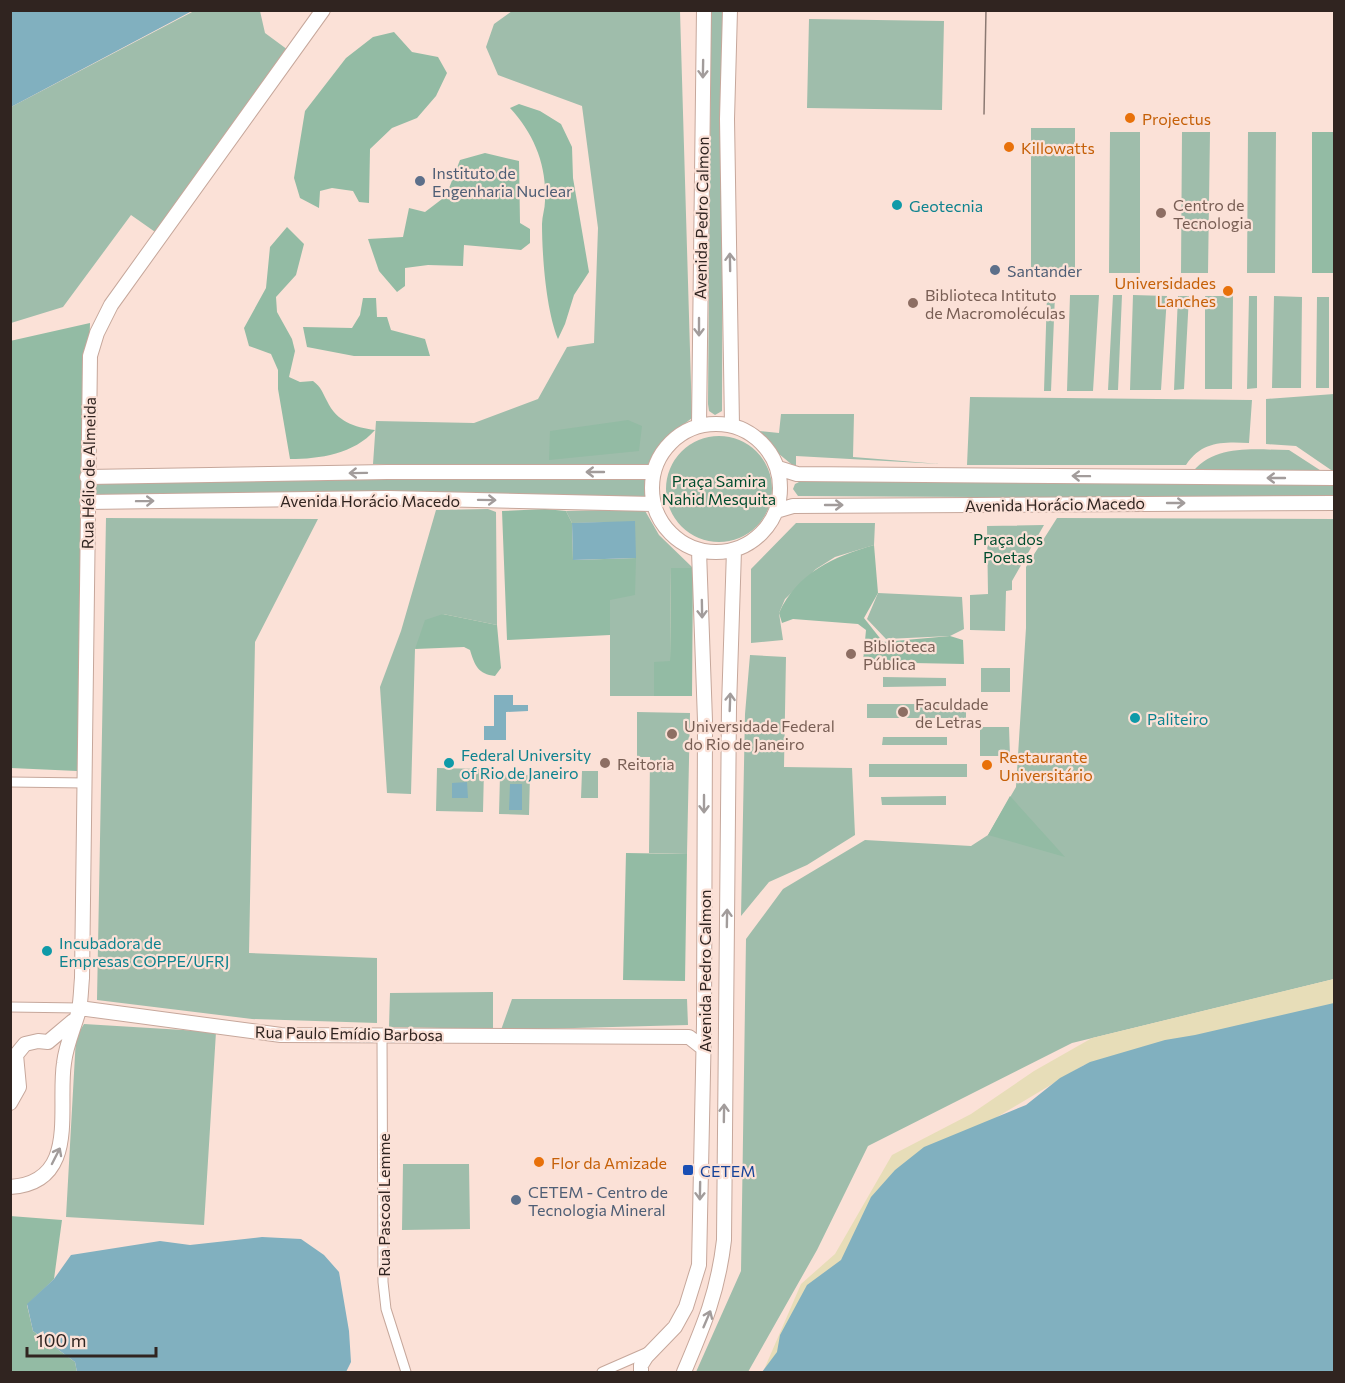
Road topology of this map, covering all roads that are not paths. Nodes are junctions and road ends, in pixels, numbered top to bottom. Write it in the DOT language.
graph roads {
  1 [pos="323,10"];
  2 [pos="704,10"];
  3 [pos="730,10"];
  4 [pos="732,425"];
  5 [pos="699,426"];
  6 [pos="777,468"];
  7 [pos="387,472"];
  8 [pos="654,472"];
  9 [pos="87,477"];
  10 [pos="1335,478"];
  11 [pos="387,498"];
  12 [pos="87,502"];
  13 [pos="1335,503"];
  14 [pos="653,504"];
  15 [pos="776,511"];
  16 [pos="699,550"];
  17 [pos="734,550"];
  18 [pos="10,782"];
  19 [pos="85,783"];
  20 [pos="10,1007"];
  21 [pos="79,1008"];
  22 [pos="704,1024"];
  23 [pos="382,1034"];
  24 [pos="689,1037"];
  25 [pos="48,1042"];
  26 [pos="703,1048"];
  27 [pos="63,1066"];
  28 [pos="10,1103"];
  29 [pos="10,1187"];
  30 [pos="652,1350"];
  31 [pos="406,1372"];
  32 [pos="602,1372"];
  33 [pos="641,1372"];
  34 [pos="684,1372"];
  1 -- 9 [label="street, Rua Hélio de Almeida"];
  2 -- 5 [label="street, Avenida Pedro Calmon, one-way"];
  4 -- 3 [label="street, Avenida Pedro Calmon, one-way"];
  4 -- 5 [label="street"];
  4 -- 6 [label="street"];
  5 -- 8 [label="street"];
  10 -- 6 [label="street, Avenida Horácio Macedo, one-way"];
  6 -- 15 [label="street"];
  8 -- 7 [label="street, Avenida Horácio Macedo, one-way"];
  7 -- 9 [label="street, Avenida Horácio Macedo, one-way"];
  7 -- 11 [label="street"];
  8 -- 14 [label="street"];
  9 -- 12 [label="street, Rua Hélio de Almeida"];
  12 -- 11 [label="street, Avenida Horácio Macedo, one-way"];
  11 -- 14 [label="street, Avenida Horácio Macedo, one-way"];
  12 -- 19 [label="street, Rua Hélio de Almeida"];
  15 -- 13 [label="street, Avenida Horácio Macedo, one-way"];
  14 -- 16 [label="street"];
  15 -- 17 [label="street"];
  16 -- 17 [label="street"];
  16 -- 22 [label="street, Avenida Pedro Calmon, one-way"];
  34 -- 17 [label="street, Avenida Pedro Calmon, one-way"];
  18 -- 19 [label="street"];
  19 -- 21 [label="street, Rua Hélio de Almeida"];
  20 -- 21 [label="street, Rua Paulo Emídio Barbosa"];
  21 -- 23 [label="street, Rua Paulo Emídio Barbosa"];
  21 -- 25 [label="street"];
  21 -- 27 [label="street, Rua Hélio de Almeida"];
  22 -- 24 [label="street"];
  22 -- 26 [label="street, Avenida Pedro Calmon"];
  23 -- 24 [label="street, Rua Paulo Emídio Barbosa"];
  23 -- 31 [label="street, Rua Pascoal Lemme"];
  24 -- 26 [label="street"];
  25 -- 27 [label="street"];
  25 -- 28 [label="street"];
  26 -- 30 [label="street, Avenida Pedro Calmon, one-way"];
  29 -- 27 [label="street, Rua Hélio de Almeida, one-way"];
  30 -- 32 [label="street"];
  30 -- 33 [label="street, Avenida Pedro Calmon"];
}
